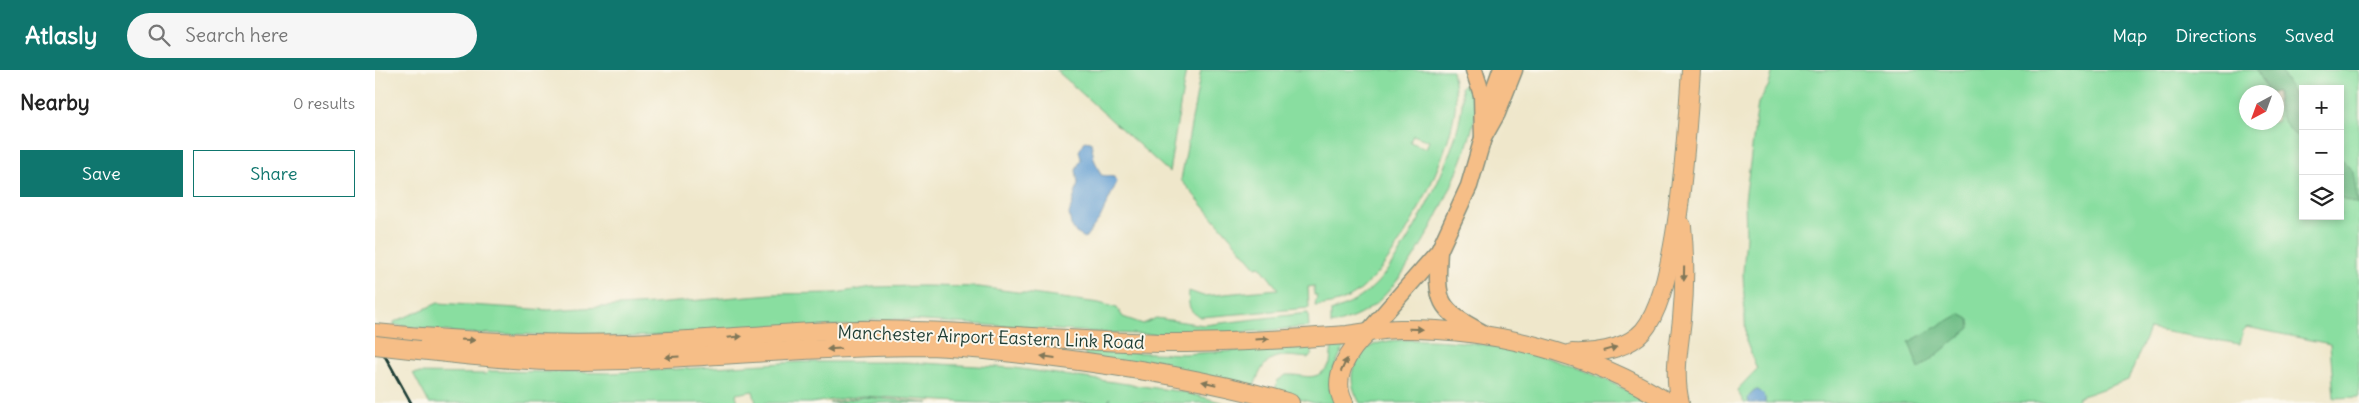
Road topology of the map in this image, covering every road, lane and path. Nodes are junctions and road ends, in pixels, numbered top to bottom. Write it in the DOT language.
graph roads {
  1 [pos="1475,70"];
  2 [pos="1501,70"];
  3 [pos="1514,70"];
  4 [pos="1691,70"];
  5 [pos="1482,120"];
  6 [pos="1483,138"];
  7 [pos="1680,208"];
  8 [pos="1439,251"];
  9 [pos="1682,318"];
  10 [pos="1368,332"];
  11 [pos="375,333"];
  12 [pos="1491,337"];
  13 [pos="419,344"];
  14 [pos="375,345"];
  15 [pos="1562,353"];
  16 [pos="1290,403"];
  17 [pos="1344,403"];
  18 [pos="1669,403"];
  19 [pos="1680,403"];
  20 [pos="1691,403"];
  1 -- 5 [label="main road"];
  2 -- 5 [label="main road"];
  3 -- 6 [label="main road"];
  4 -- 7 [label="highway"];
  5 -- 6 [label="main road"];
  6 -- 8 [label="main road"];
  7 -- 9 [label="highway, one-way"];
  15 -- 7 [label="highway, one-way"];
  8 -- 10 [label="main road"];
  8 -- 12 [label="main road"];
  9 -- 19 [label="highway"];
  9 -- 20 [label="highway"];
  10 -- 12 [label="highway, Manchester Airport Eastern Link Road, one-way"];
  13 -- 10 [label="highway, Manchester Airport Eastern Link Road, one-way"];
  17 -- 10 [label="highway, one-way"];
  11 -- 13 [label="highway, Manchester Airport Eastern Link Road"];
  12 -- 15 [label="highway, Manchester Airport Eastern Link Road"];
  13 -- 14 [label="highway, Manchester Airport Eastern Link Road, bridge"];
  16 -- 13 [label="highway, Manchester Airport Eastern Link Road, one-way"];
  15 -- 18 [label="highway"];
}
